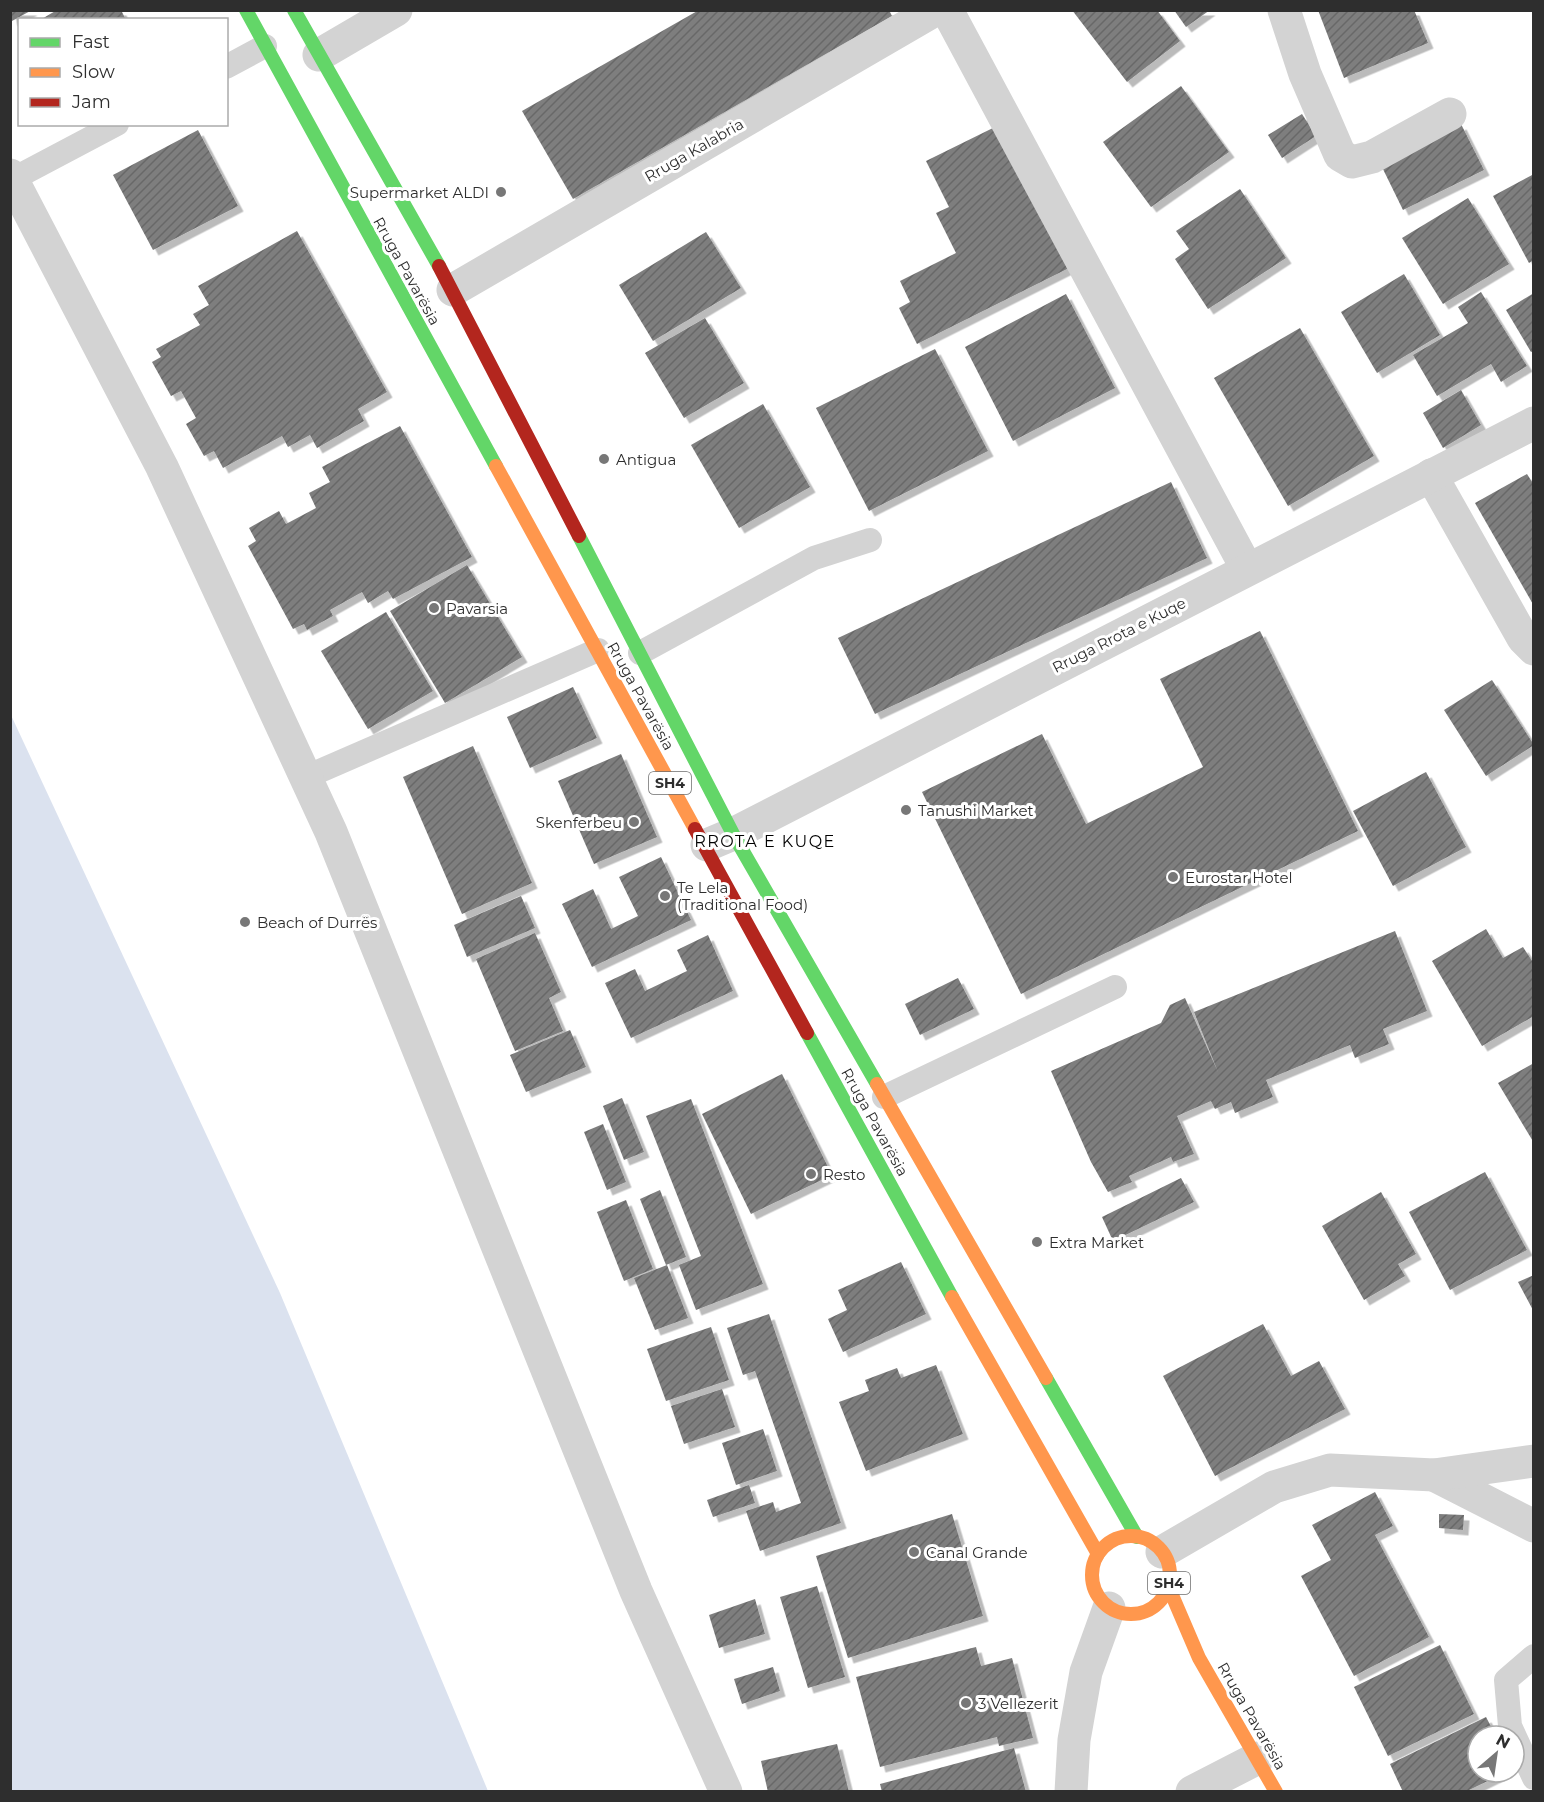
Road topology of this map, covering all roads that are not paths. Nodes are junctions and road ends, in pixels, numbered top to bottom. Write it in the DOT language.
graph roads {
  1 [pos="246,10"];
  2 [pos="294,10"];
  3 [pos="396,10"];
  4 [pos="935,10"];
  5 [pos="947,10"];
  6 [pos="1284,10"];
  7 [pos="265,46"];
  8 [pos="319,55"];
  9 [pos="228,66"];
  10 [pos="1450,114"];
  11 [pos="113,126"];
  12 [pos="12,177"];
  13 [pos="453,290"];
  14 [pos="1533,423"];
  15 [pos="1431,475"];
  16 [pos="870,540"];
  17 [pos="1247,569"];
  18 [pos="1533,649"];
  19 [pos="597,650"];
  20 [pos="640,653"];
  21 [pos="306,777"];
  22 [pos="719,840"];
  23 [pos="1115,987"];
  24 [pos="884,1097"];
  25 [pos="1533,1461"];
  26 [pos="1434,1475"];
  27 [pos="1533,1526"];
  28 [pos="1150,1544"];
  29 [pos="1098,1554"];
  30 [pos="1169,1587"];
  31 [pos="1108,1608"];
  32 [pos="1143,1613"];
  33 [pos="1159,1626"];
  34 [pos="1175,1639"];
  35 [pos="1533,1656"];
  36 [pos="1199,1658"];
  37 [pos="1258,1758"];
  38 [pos="1533,1778"];
  39 [pos="726,1791"];
  40 [pos="1071,1791"];
  41 [pos="1192,1791"];
  42 [pos="1276,1791"];
  1 -- 7 [label="main road, Rruga Pavarësia / SH4"];
  2 -- 8 [label="main road, Rruga Pavarësia / SH4"];
  3 -- 8 [label="street"];
  4 -- 13 [label="street, Rruga Kalabria"];
  5 -- 17 [label="street"];
  6 -- 10 [label="street"];
  7 -- 9 [label="lane"];
  7 -- 19 [label="main road, Rruga Pavarësia / SH4"];
  8 -- 13 [label="main road, Rruga Pavarësia / SH4"];
  11 -- 12 [label="lane"];
  12 -- 21 [label="street"];
  13 -- 20 [label="main road, Rruga Pavarësia / SH4"];
  14 -- 15 [label="street, Rruga Rrota e Kuqe"];
  15 -- 17 [label="street, Rruga Rrota e Kuqe"];
  15 -- 18 [label="street"];
  16 -- 20 [label="lane"];
  17 -- 22 [label="street, Rruga Rrota e Kuqe"];
  19 -- 21 [label="lane"];
  19 -- 22 [label="main road, Rruga Pavarësia / SH4"];
  20 -- 22 [label="main road, Rruga Pavarësia / SH4"];
  21 -- 39 [label="street"];
  22 -- 24 [label="main road, Rruga Pavarësia / SH4"];
  22 -- 29 [label="main road, Rruga Pavarësia / SH4"];
  23 -- 24 [label="lane"];
  24 -- 28 [label="main road, Rruga Pavarësia / SH4"];
  25 -- 26 [label="street"];
  26 -- 27 [label="street"];
  26 -- 28 [label="street"];
  28 -- 29 [label="main road"];
  28 -- 30 [label="main road, SH4"];
  29 -- 31 [label="main road"];
  30 -- 32 [label="main road, SH4"];
  30 -- 36 [label="main road, Rruga Pavarësia / SH4"];
  31 -- 32 [label="main road, SH4"];
  31 -- 40 [label="street"];
  32 -- 33 [label="main road, SH4"];
  34 -- 36 [label="main road, Rruga Pavarësia / SH4"];
  35 -- 38 [label="lane"];
  36 -- 37 [label="main road, Rruga Pavarësia / SH4"];
  37 -- 41 [label="street"];
  37 -- 42 [label="main road, Rruga Pavarësia / SH4"];
}
